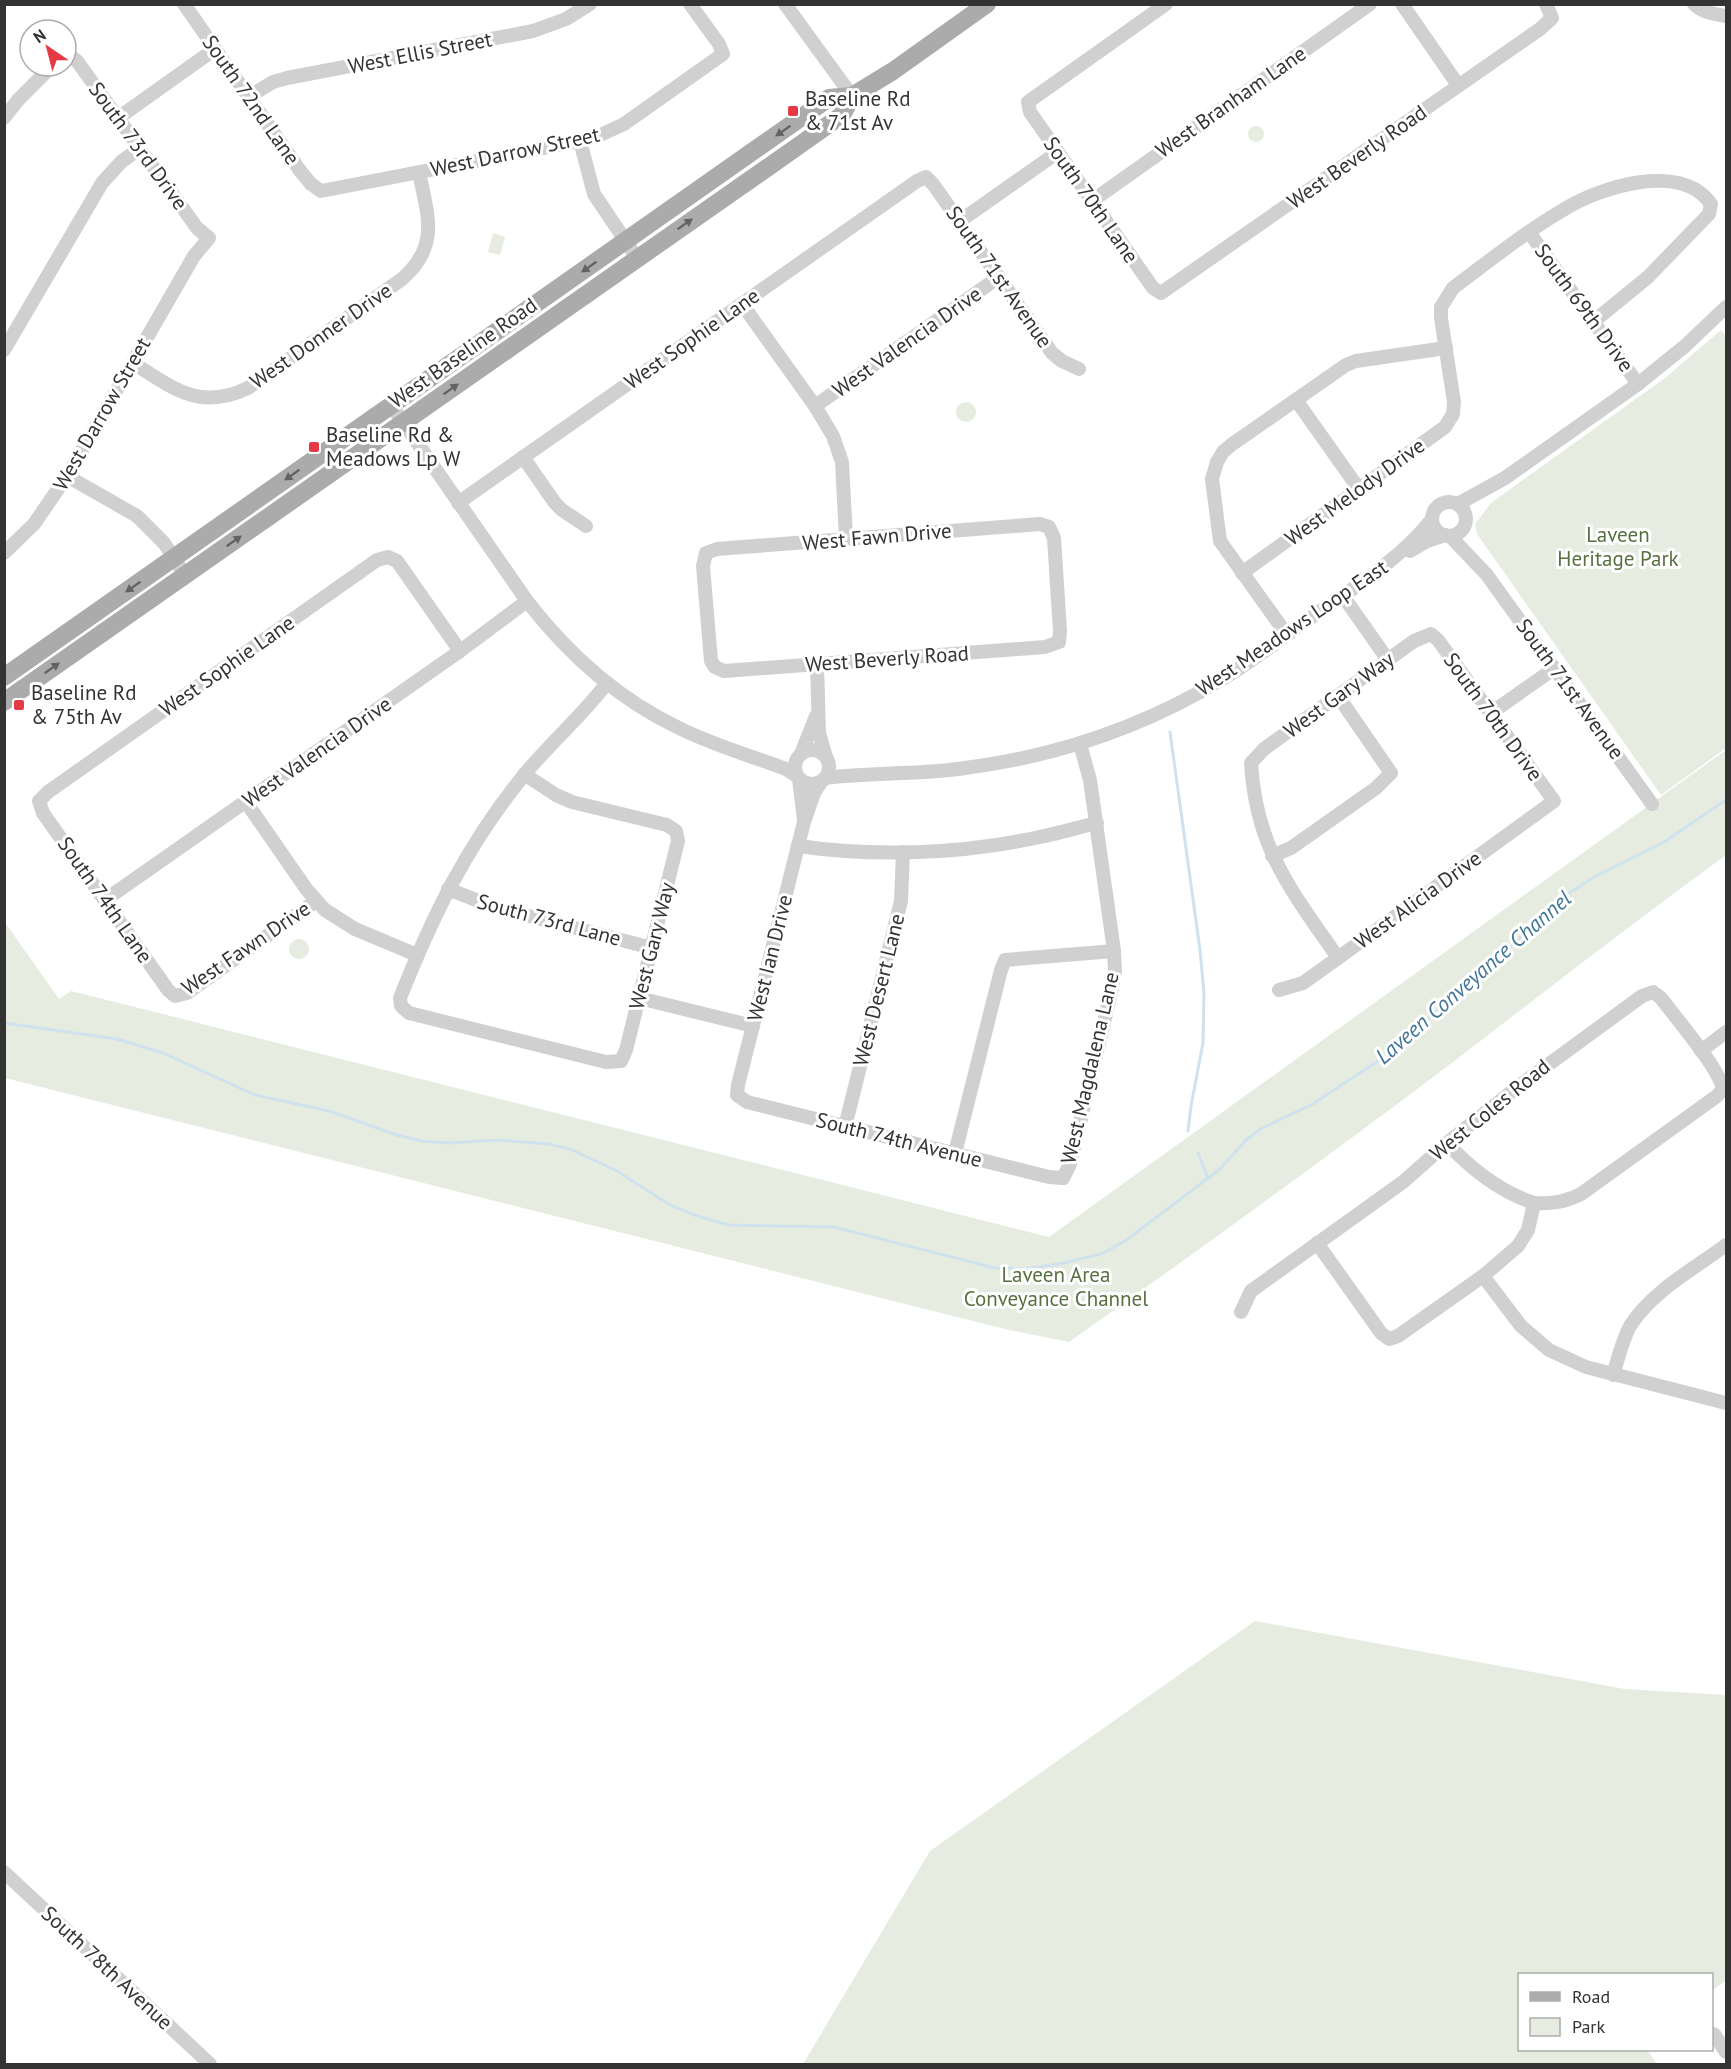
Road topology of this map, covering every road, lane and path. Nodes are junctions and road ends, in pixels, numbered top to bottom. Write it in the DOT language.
graph roads {
  1 [pos="184,4"];
  2 [pos="590,4"];
  3 [pos="690,4"];
  4 [pos="784,4"];
  5 [pos="987,4"];
  6 [pos="1370,4"];
  7 [pos="1402,4"];
  8 [pos="1546,4"];
  9 [pos="1694,4"];
  10 [pos="1165,5"];
  11 [pos="1726,16"];
  12 [pos="215,49"];
  13 [pos="78,62"];
  14 [pos="40,78"];
  15 [pos="1458,85"];
  16 [pos="852,96"];
  17 [pos="248,97"];
  18 [pos="4,118"];
  19 [pos="118,118"];
  20 [pos="580,141"];
  21 [pos="140,148"];
  22 [pos="1058,152"];
  23 [pos="419,173"];
  24 [pos="926,177"];
  25 [pos="321,191"];
  26 [pos="1092,201"];
  27 [pos="960,221"];
  28 [pos="1529,232"];
  29 [pos="209,238"];
  30 [pos="626,242"];
  31 [pos="637,258"];
  32 [pos="999,277"];
  33 [pos="1161,294"];
  34 [pos="742,304"];
  35 [pos="1726,307"];
  36 [pos="1593,322"];
  37 [pos="1446,348"];
  38 [pos="4,350"];
  39 [pos="133,363"];
  40 [pos="1079,369"];
  41 [pos="1638,384"];
  42 [pos="1296,400"];
  43 [pos="391,405"];
  44 [pos="815,406"];
  45 [pos="403,423"];
  46 [pos="523,457"];
  47 [pos="68,476"];
  48 [pos="1505,478"];
  49 [pos="1359,489"];
  50 [pos="458,503"];
  51 [pos="1458,504"];
  52 [pos="1432,519"];
  53 [pos="1466,519"];
  54 [pos="586,526"];
  55 [pos="1447,535"];
  56 [pos="846,539"];
  57 [pos="4,553"];
  58 [pos="174,558"];
  59 [pos="1395,558"];
  60 [pos="1242,573"];
  61 [pos="186,575"];
  62 [pos="1488,575"];
  63 [pos="1343,596"];
  64 [pos="527,601"];
  65 [pos="1431,634"];
  66 [pos="1287,635"];
  67 [pos="1059,642"];
  68 [pos="460,651"];
  69 [pos="1388,660"];
  70 [pos="817,664"];
  71 [pos="715,668"];
  72 [pos="1555,668"];
  73 [pos="4,677"];
  74 [pos="607,683"];
  75 [pos="1338,696"];
  76 [pos="4,702"];
  77 [pos="818,712"];
  78 [pos="1491,713"];
  79 [pos="1080,744"];
  80 [pos="800,755"];
  81 [pos="754,756"];
  82 [pos="826,759"];
  83 [pos="877,773"];
  84 [pos="524,774"];
  85 [pos="798,778"];
  86 [pos="823,780"];
  87 [pos="39,801"];
  88 [pos="1554,801"];
  89 [pos="246,802"];
  90 [pos="1652,804"];
  91 [pos="804,822"];
  92 [pos="1097,823"];
  93 [pos="798,846"];
  94 [pos="903,852"];
  95 [pos="1272,856"];
  96 [pos="448,889"];
  97 [pos="105,900"];
  98 [pos="316,901"];
  99 [pos="652,948"];
  100 [pos="1114,951"];
  101 [pos="417,955"];
  102 [pos="1338,958"];
  103 [pos="1279,990"];
  104 [pos="175,996"];
  105 [pos="639,998"];
  106 [pos="753,1026"];
  107 [pos="1726,1032"];
  108 [pos="1701,1051"];
  109 [pos="737,1095"];
  110 [pos="845,1126"];
  111 [pos="1447,1143"];
  112 [pos="955,1154"];
  113 [pos="1063,1178"];
  114 [pos="1534,1203"];
  115 [pos="1317,1244"];
  116 [pos="1726,1245"];
  117 [pos="1482,1276"];
  118 [pos="1241,1312"];
  119 [pos="1613,1375"];
  120 [pos="1726,1403"];
  121 [pos="4,1872"];
  122 [pos="1714,2034"];
  123 [pos="1726,2052"];
  124 [pos="210,2064"];
  1 -- 12 [label="street, South 72nd Lane"];
  2 -- 17 [label="street, West Ellis Street"];
  3 -- 20 [label="street, West Darrow Street"];
  4 -- 16 [label="street"];
  5 -- 16 [label="main road, West Baseline Road"];
  6 -- 26 [label="street, West Branham Lane"];
  7 -- 15 [label="street"];
  8 -- 15 [label="street, West Beverly Road"];
  9 -- 11 [label="street"];
  10 -- 22 [label="street, South 70th Lane"];
  12 -- 17 [label="street, South 72nd Lane"];
  12 -- 19 [label="street"];
  13 -- 19 [label="street, South 73rd Drive"];
  14 -- 18 [label="street"];
  15 -- 33 [label="street, West Beverly Road"];
  16 -- 30 [label="main road, West Baseline Road, one-way"];
  31 -- 16 [label="main road, West Baseline Road, one-way"];
  17 -- 25 [label="street, South 72nd Lane"];
  19 -- 21 [label="street, South 73rd Drive"];
  20 -- 23 [label="street, West Darrow Street"];
  20 -- 30 [label="street"];
  21 -- 29 [label="street, South 73rd Drive"];
  21 -- 38 [label="street"];
  22 -- 26 [label="street, South 70th Lane"];
  22 -- 27 [label="street"];
  23 -- 25 [label="street, West Darrow Street"];
  23 -- 39 [label="street, West Donner Drive"];
  24 -- 27 [label="street, South 71st Avenue"];
  24 -- 34 [label="street, West Sophie Lane"];
  26 -- 33 [label="street, South 70th Lane"];
  27 -- 32 [label="street, South 71st Avenue"];
  28 -- 36 [label="street, South 69th Drive"];
  28 -- 36 [label="street"];
  28 -- 37 [label="street"];
  29 -- 39 [label="street, West Darrow Street"];
  30 -- 31 [label="street"];
  30 -- 43 [label="main road, West Baseline Road, one-way"];
  45 -- 31 [label="main road, West Baseline Road, one-way"];
  32 -- 40 [label="street, South 71st Avenue"];
  32 -- 44 [label="street, West Valencia Drive"];
  34 -- 44 [label="street"];
  34 -- 46 [label="street, West Sophie Lane"];
  35 -- 41 [label="street"];
  36 -- 41 [label="street, South 69th Drive"];
  37 -- 42 [label="street"];
  37 -- 49 [label="street, West Melody Drive"];
  39 -- 47 [label="street, West Darrow Street"];
  41 -- 48 [label="street"];
  42 -- 49 [label="street"];
  42 -- 60 [label="street"];
  43 -- 45 [label="street"];
  43 -- 58 [label="main road, West Baseline Road, one-way"];
  44 -- 56 [label="street"];
  45 -- 50 [label="street"];
  61 -- 45 [label="main road, West Baseline Road, one-way"];
  46 -- 50 [label="street, West Sophie Lane"];
  46 -- 54 [label="street"];
  47 -- 57 [label="street, West Darrow Street"];
  47 -- 58 [label="street"];
  48 -- 51 [label="street"];
  48 -- 53 [label="street"];
  49 -- 60 [label="street, West Melody Drive"];
  50 -- 64 [label="street"];
  51 -- 52 [label="street"];
  51 -- 53 [label="street"];
  52 -- 55 [label="street"];
  52 -- 59 [label="street"];
  53 -- 55 [label="street"];
  53 -- 62 [label="street, South 71st Avenue"];
  55 -- 59 [label="street"];
  55 -- 62 [label="street, South 71st Avenue"];
  56 -- 67 [label="street, West Fawn Drive"];
  56 -- 71 [label="street, West Fawn Drive"];
  58 -- 61 [label="street"];
  58 -- 73 [label="main road, West Baseline Road, one-way"];
  59 -- 63 [label="street, West Meadows Loop East"];
  60 -- 66 [label="street"];
  76 -- 61 [label="main road, West Baseline Road, one-way"];
  62 -- 72 [label="street, South 71st Avenue"];
  63 -- 66 [label="street, West Meadows Loop East"];
  63 -- 69 [label="street"];
  64 -- 68 [label="street, West Valencia Drive"];
  64 -- 74 [label="street"];
  65 -- 69 [label="street, West Gary Way"];
  65 -- 78 [label="street, South 70th Drive"];
  66 -- 79 [label="street, West Meadows Loop East"];
  67 -- 70 [label="street, West Beverly Road"];
  68 -- 87 [label="street, West Sophie Lane"];
  68 -- 89 [label="street, West Valencia Drive"];
  69 -- 75 [label="street, West Gary Way"];
  70 -- 71 [label="street, West Beverly Road"];
  70 -- 77 [label="street"];
  72 -- 78 [label="street"];
  72 -- 90 [label="street, South 71st Avenue"];
  74 -- 81 [label="street"];
  74 -- 84 [label="street"];
  75 -- 95 [label="street, West Gary Way"];
  75 -- 95 [label="street"];
  77 -- 80 [label="street"];
  77 -- 82 [label="street"];
  78 -- 88 [label="street, South 70th Drive"];
  79 -- 83 [label="street, West Meadows Loop East"];
  79 -- 92 [label="street, West Magdalena Lane"];
  80 -- 81 [label="street"];
  80 -- 82 [label="street"];
  80 -- 85 [label="street"];
  81 -- 85 [label="street"];
  82 -- 83 [label="street"];
  82 -- 86 [label="street"];
  83 -- 86 [label="street"];
  84 -- 96 [label="street"];
  84 -- 99 [label="street, West Gary Way"];
  85 -- 86 [label="street"];
  85 -- 91 [label="street, West Ian Drive"];
  86 -- 91 [label="street, West Ian Drive"];
  87 -- 97 [label="street, South 74th Lane"];
  88 -- 102 [label="street, West Alicia Drive"];
  89 -- 97 [label="street, West Valencia Drive"];
  89 -- 98 [label="street"];
  91 -- 93 [label="street, West Ian Drive"];
  92 -- 94 [label="street"];
  92 -- 100 [label="street, West Magdalena Lane"];
  93 -- 94 [label="street"];
  93 -- 106 [label="street, West Ian Drive"];
  94 -- 110 [label="street, West Desert Lane"];
  95 -- 102 [label="street"];
  96 -- 99 [label="street, South 73rd Lane"];
  96 -- 101 [label="street"];
  97 -- 104 [label="street, South 74th Lane"];
  98 -- 101 [label="street"];
  98 -- 104 [label="street, West Fawn Drive"];
  99 -- 105 [label="street, West Gary Way"];
  100 -- 112 [label="street"];
  100 -- 113 [label="street, West Magdalena Lane"];
  101 -- 105 [label="street, West Gary Way"];
  102 -- 103 [label="street, West Alicia Drive"];
  105 -- 106 [label="street"];
  106 -- 109 [label="street, West Ian Drive"];
  107 -- 108 [label="street"];
  108 -- 111 [label="street, West Coles Road"];
  108 -- 114 [label="street, West Coles Road"];
  109 -- 110 [label="street, South 74th Avenue"];
  110 -- 112 [label="street, South 74th Avenue"];
  111 -- 114 [label="street"];
  111 -- 115 [label="street, West Coles Road"];
  112 -- 113 [label="street, South 74th Avenue"];
  114 -- 117 [label="street"];
  115 -- 117 [label="street"];
  115 -- 118 [label="street, West Coles Road"];
  116 -- 119 [label="street"];
  117 -- 119 [label="street"];
  119 -- 120 [label="street"];
  121 -- 124 [label="street, South 78th Avenue"];
  122 -- 123 [label="street"];
}
